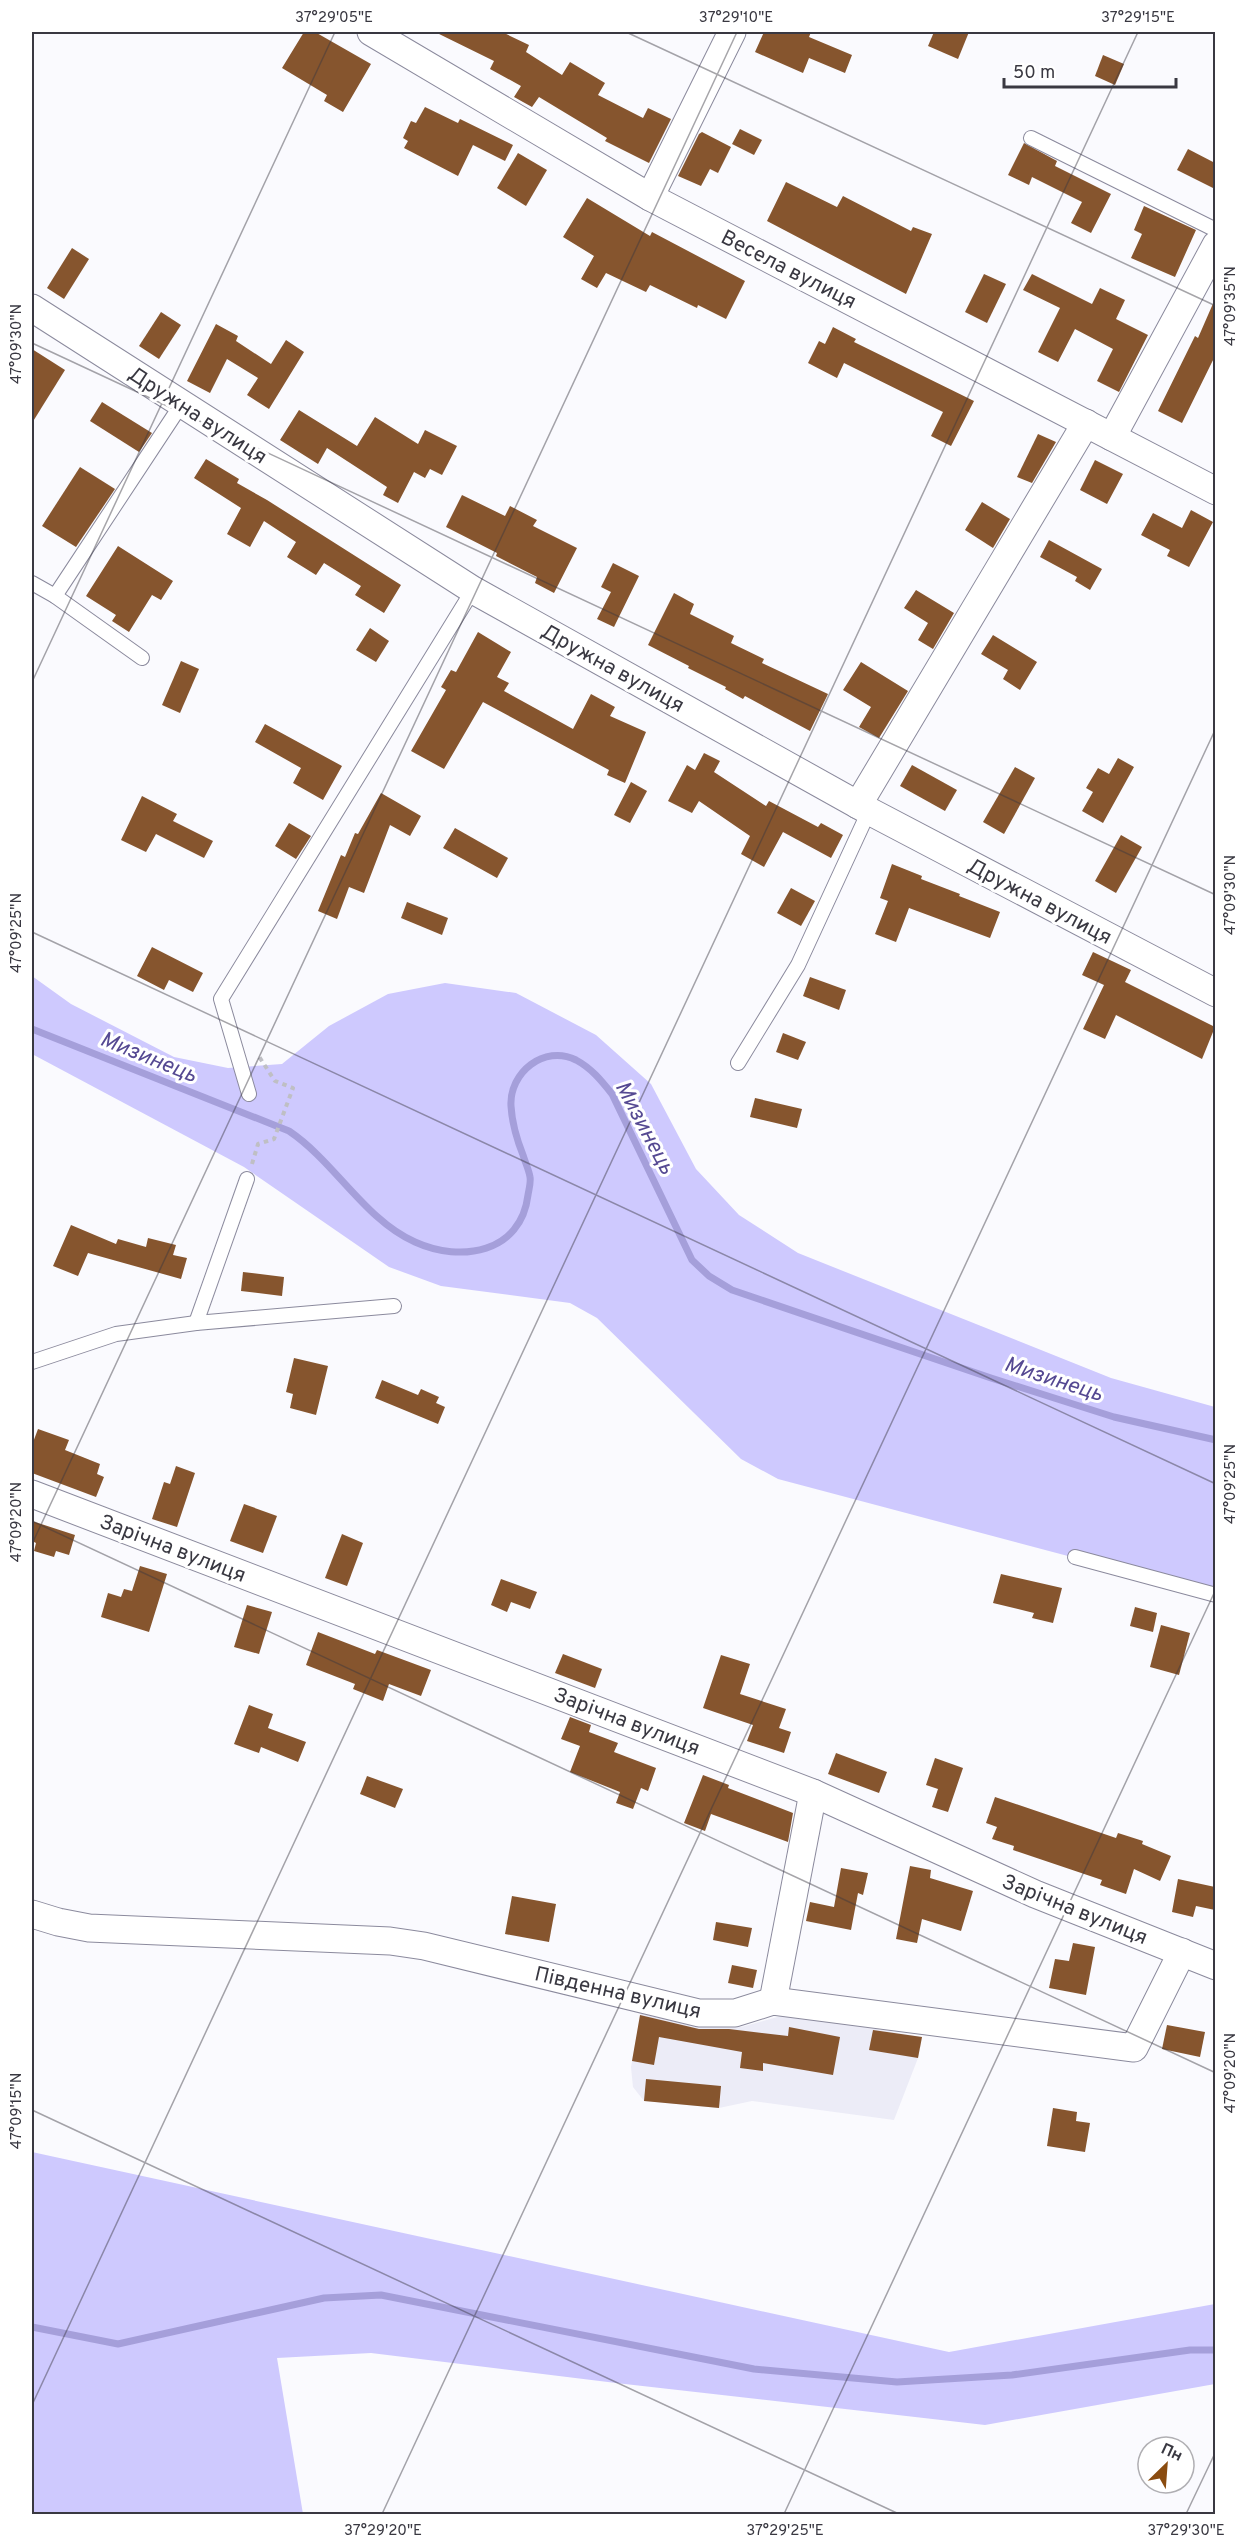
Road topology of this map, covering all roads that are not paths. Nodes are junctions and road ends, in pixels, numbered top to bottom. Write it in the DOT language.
graph roads {
  1 [pos="371,32"];
  2 [pos="732,32"];
  3 [pos="1031,138"];
  4 [pos="650,197"];
  5 [pos="1215,230"];
  6 [pos="1215,245"];
  7 [pos="32,308"];
  8 [pos="181,405"];
  9 [pos="1086,423"];
  10 [pos="1112,437"];
  11 [pos="1215,491"];
  12 [pos="32,583"];
  13 [pos="473,590"];
  14 [pos="55,596"];
  15 [pos="142,658"];
  16 [pos="864,808"];
  17 [pos="1215,993"];
  18 [pos="738,1063"];
  19 [pos="249,1094"];
  20 [pos="247,1179"];
  21 [pos="394,1305"];
  22 [pos="196,1323"];
  23 [pos="32,1362"];
  24 [pos="32,1494"];
  25 [pos="1075,1557"];
  26 [pos="1215,1595"];
  27 [pos="813,1793"];
  28 [pos="32,1914"];
  29 [pos="1182,1952"];
  30 [pos="1215,1966"];
  31 [pos="773,2001"];
  1 -- 4 [label="street, Весела вулиця"];
  2 -- 4 [label="street"];
  3 -- 5 [label="lane"];
  4 -- 9 [label="street, Весела вулиця"];
  6 -- 10 [label="street"];
  7 -- 8 [label="street, Дружна вулиця"];
  8 -- 13 [label="street, Дружна вулиця"];
  8 -- 14 [label="lane"];
  9 -- 10 [label="street, Весела вулиця"];
  9 -- 16 [label="street"];
  10 -- 11 [label="street, Весела вулиця"];
  12 -- 14 [label="lane"];
  13 -- 16 [label="street, Дружна вулиця"];
  13 -- 19 [label="lane"];
  14 -- 15 [label="lane"];
  16 -- 17 [label="street, Дружна вулиця"];
  16 -- 18 [label="lane"];
  20 -- 22 [label="lane"];
  21 -- 22 [label="lane"];
  22 -- 23 [label="lane"];
  24 -- 27 [label="street, Зарічна вулиця"];
  25 -- 26 [label="lane"];
  27 -- 29 [label="street, Зарічна вулиця"];
  27 -- 31 [label="street"];
  28 -- 31 [label="street, Південна вулиця"];
  29 -- 30 [label="street, Зарічна вулиця"];
  29 -- 31 [label="street, Південна вулиця"];
}
